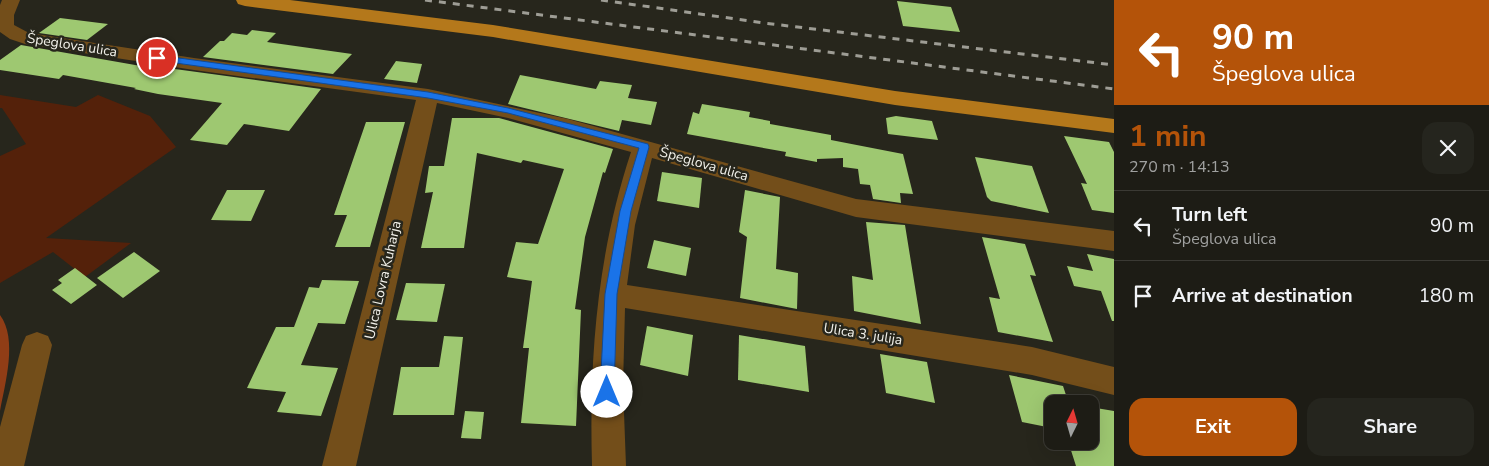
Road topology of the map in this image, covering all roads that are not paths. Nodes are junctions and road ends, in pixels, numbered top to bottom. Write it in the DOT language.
graph roads {
  1 [pos="11,0"];
  2 [pos="245,0"];
  3 [pos="428,95"];
  4 [pos="1114,126"];
  5 [pos="644,147"];
  6 [pos="1114,241"];
  7 [pos="611,294"];
  8 [pos="37,345"];
  9 [pos="1114,381"];
  10 [pos="7,466"];
  11 [pos="339,466"];
  12 [pos="609,466"];
  1 -- 3 [label="street, Špeglova ulica"];
  2 -- 4 [label="main road"];
  3 -- 5 [label="street, Špeglova ulica"];
  3 -- 11 [label="street, Ulica Lovra Kuharja"];
  5 -- 6 [label="street, Špeglova ulica"];
  5 -- 7 [label="street"];
  7 -- 9 [label="street, Ulica 3. julija"];
  7 -- 12 [label="street"];
  8 -- 10 [label="street"];
}
